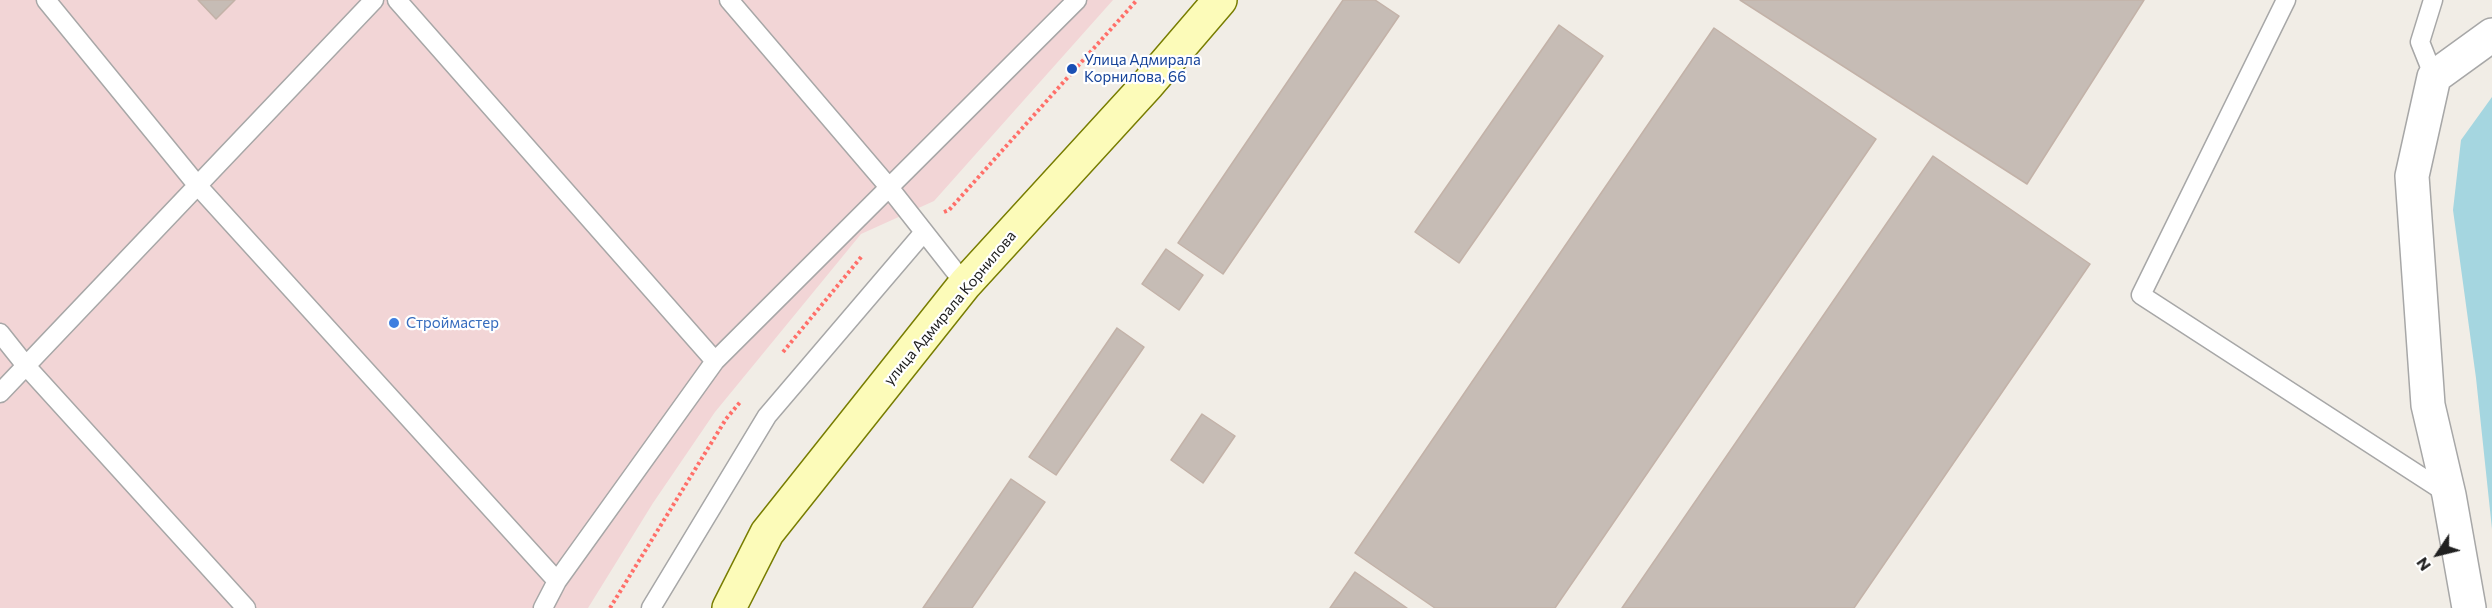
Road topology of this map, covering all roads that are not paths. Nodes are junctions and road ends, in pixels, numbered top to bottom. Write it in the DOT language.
graph roads {
  1 [pos="46,0"];
  2 [pos="374,0"];
  3 [pos="397,0"];
  4 [pos="729,0"];
  5 [pos="1077,0"];
  6 [pos="1221,0"];
  7 [pos="2286,0"];
  8 [pos="2433,0"];
  9 [pos="2492,35"];
  10 [pos="2434,77"];
  11 [pos="198,186"];
  12 [pos="888,186"];
  13 [pos="924,232"];
  14 [pos="965,284"];
  15 [pos="0,333"];
  16 [pos="715,361"];
  17 [pos="27,367"];
  18 [pos="0,393"];
  19 [pos="2449,495"];
  20 [pos="556,581"];
  21 [pos="246,608"];
  22 [pos="543,608"];
  23 [pos="651,608"];
  24 [pos="729,608"];
  25 [pos="2469,608"];
  1 -- 11 [label="lane"];
  2 -- 11 [label="lane"];
  3 -- 16 [label="lane"];
  4 -- 12 [label="lane"];
  5 -- 12 [label="lane"];
  6 -- 14 [label="main road, улица Адмирала Корнилова"];
  7 -- 19 [label="lane"];
  8 -- 10 [label="lane"];
  9 -- 10 [label="street"];
  10 -- 19 [label="street"];
  11 -- 17 [label="lane"];
  11 -- 20 [label="lane"];
  12 -- 13 [label="lane"];
  12 -- 16 [label="lane"];
  13 -- 14 [label="lane"];
  13 -- 23 [label="lane"];
  14 -- 24 [label="main road, улица Адмирала Корнилова"];
  15 -- 17 [label="lane"];
  16 -- 20 [label="lane"];
  17 -- 18 [label="lane"];
  17 -- 21 [label="lane"];
  19 -- 25 [label="street"];
  20 -- 22 [label="lane"];
}
